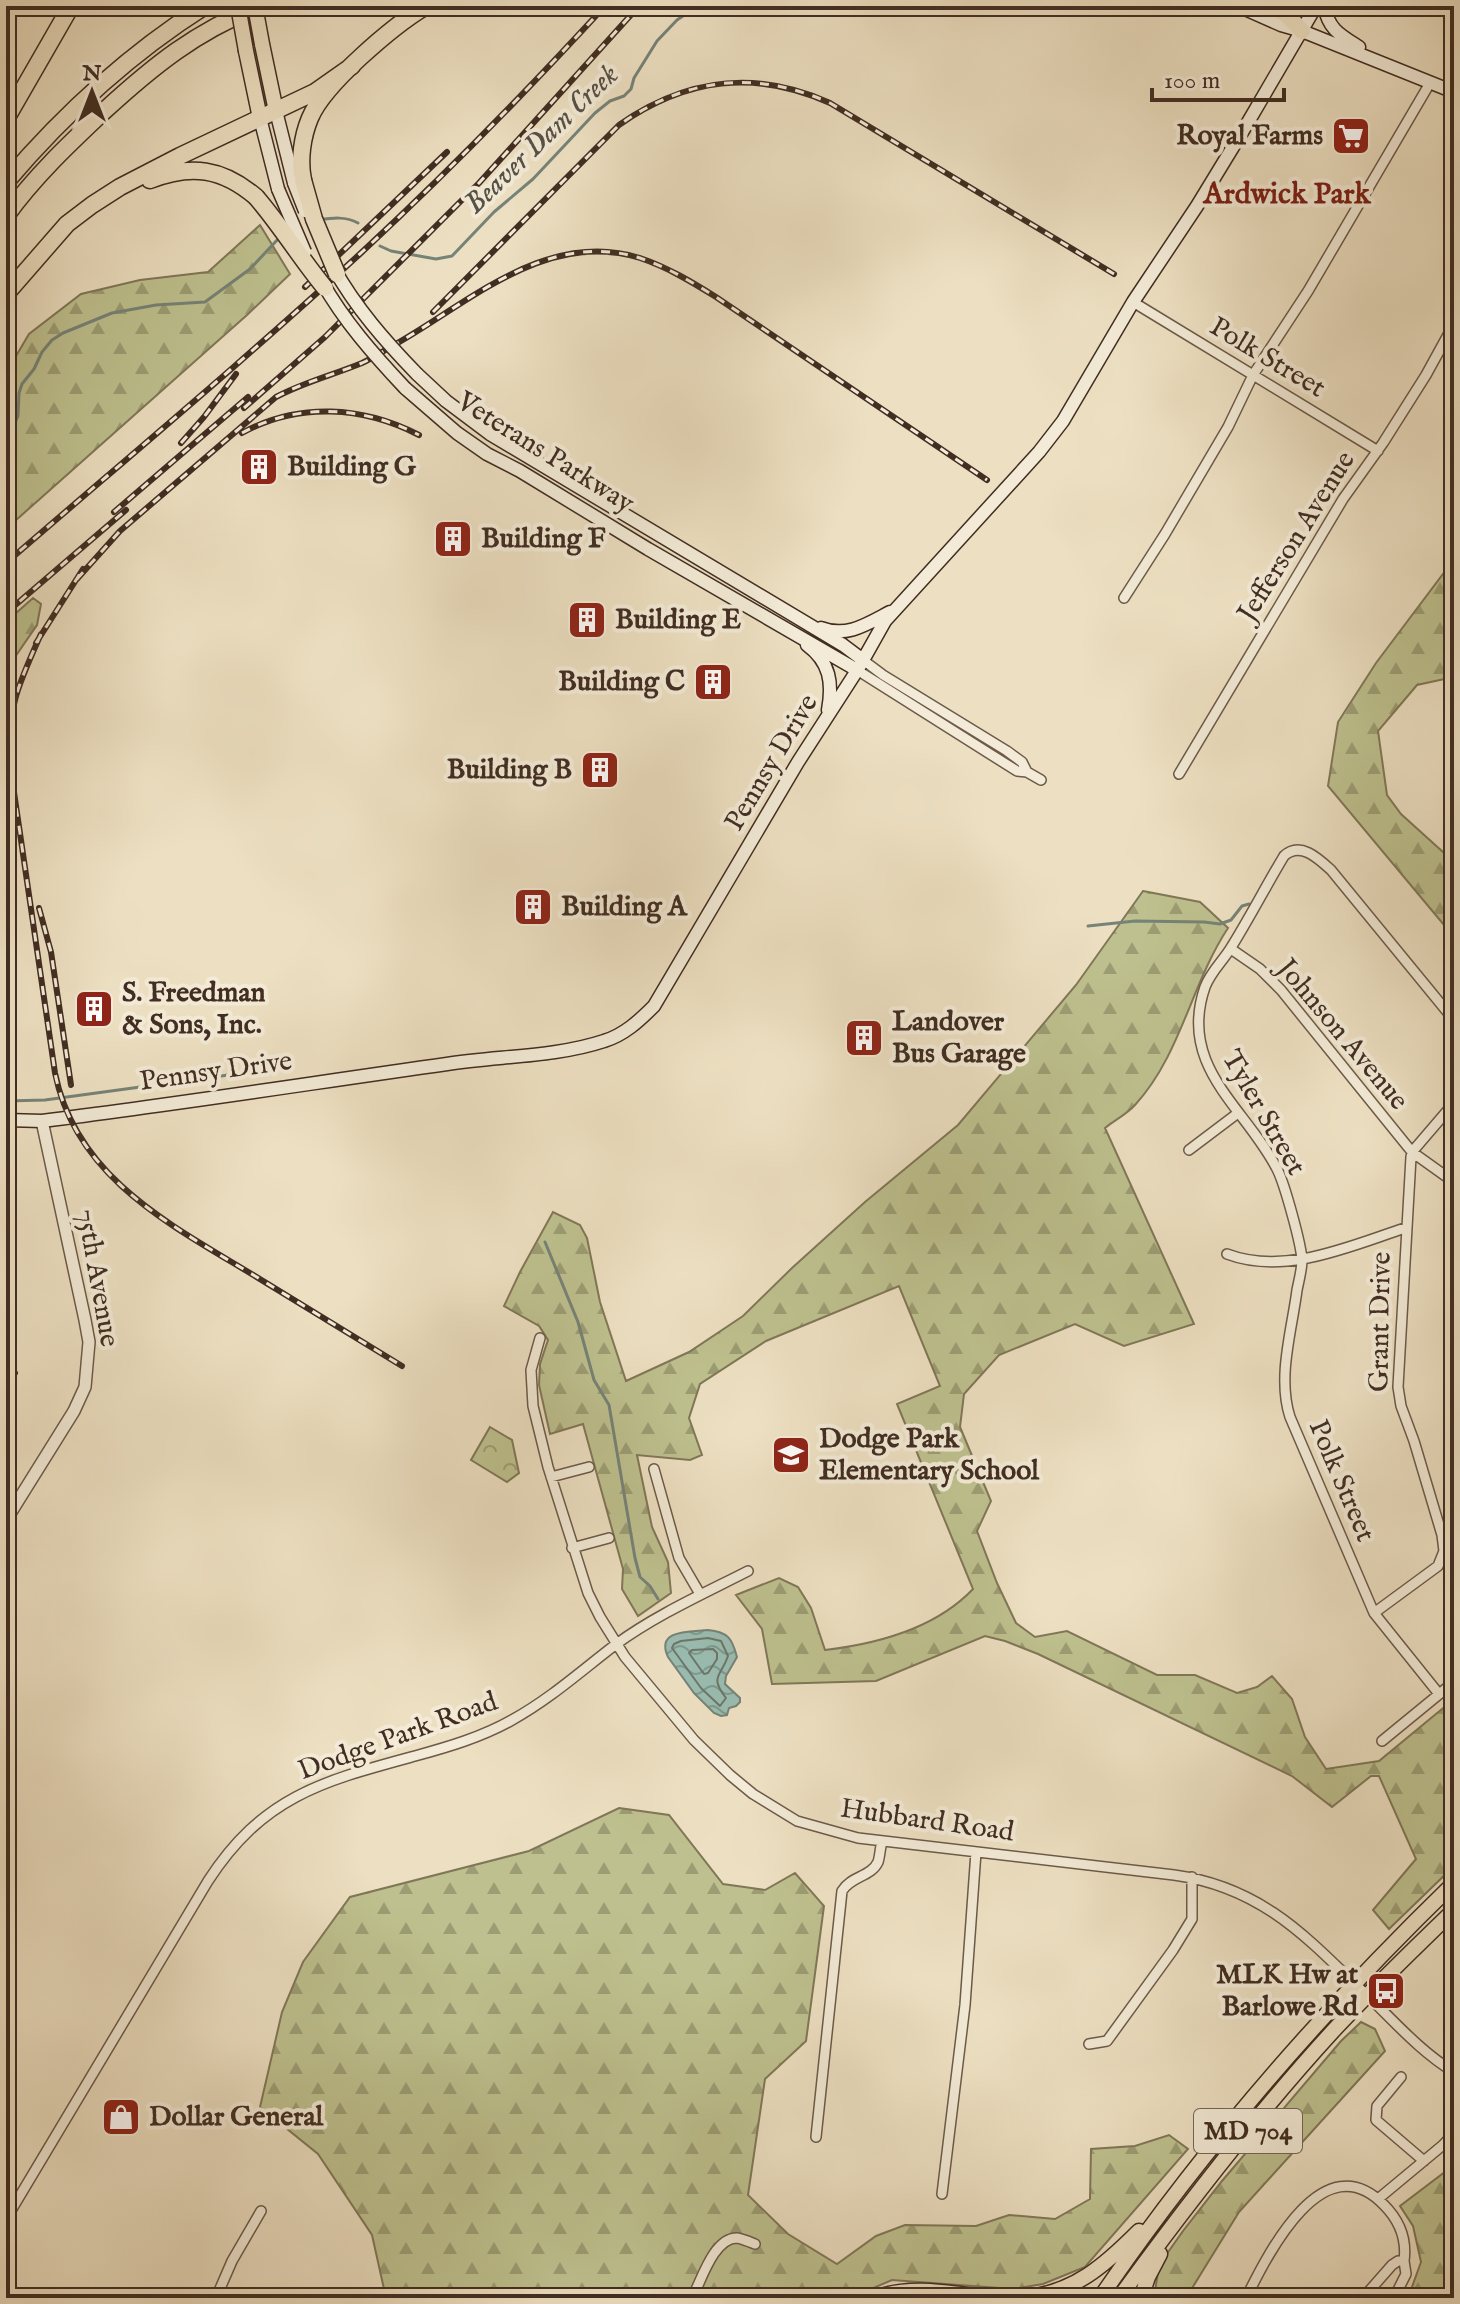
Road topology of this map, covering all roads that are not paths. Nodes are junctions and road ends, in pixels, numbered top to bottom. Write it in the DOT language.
graph roads {
  1 [pos="71,6"];
  2 [pos="205,6"];
  3 [pos="238,6"];
  4 [pos="258,6"];
  5 [pos="426,6"];
  6 [pos="1238,6"];
  7 [pos="1272,6"];
  8 [pos="1316,6"];
  9 [pos="1324,6"];
  10 [pos="1302,31"];
  11 [pos="1385,64"];
  12 [pos="352,66"];
  13 [pos="1430,83"];
  14 [pos="1454,92"];
  15 [pos="268,114"];
  16 [pos="6,119"];
  17 [pos="6,182"];
  18 [pos="298,182"];
  19 [pos="6,216"];
  20 [pos="42,251"];
  21 [pos="337,274"];
  22 [pos="325,288"];
  23 [pos="6,294"];
  24 [pos="1133,302"];
  25 [pos="1454,324"];
  26 [pos="1253,375"];
  27 [pos="1378,451"];
  28 [pos="1124,598"];
  29 [pos="893,611"];
  30 [pos="778,623"];
  31 [pos="805,623"];
  32 [pos="860,665"];
  33 [pos="827,717"];
  34 [pos="1179,774"];
  35 [pos="1041,780"];
  36 [pos="1231,949"];
  37 [pos="1454,1020"];
  38 [pos="1454,1103"];
  39 [pos="1238,1113"];
  40 [pos="6,1120"];
  41 [pos="42,1121"];
  42 [pos="1189,1150"];
  43 [pos="1412,1152"];
  44 [pos="1454,1182"];
  45 [pos="1405,1228"];
  46 [pos="1227,1254"];
  47 [pos="1302,1259"];
  48 [pos="540,1338"];
  49 [pos="589,1467"];
  50 [pos="654,1469"];
  51 [pos="551,1477"];
  52 [pos="6,1520"];
  53 [pos="609,1538"];
  54 [pos="572,1548"];
  55 [pos="748,1571"];
  56 [pos="700,1594"];
  57 [pos="1374,1613"];
  58 [pos="616,1645"];
  59 [pos="1454,1682"];
  60 [pos="1439,1694"];
  61 [pos="1382,1741"];
  62 [pos="882,1842"];
  63 [pos="976,1852"];
  64 [pos="1192,1877"];
  65 [pos="1454,1883"];
  66 [pos="1454,1910"];
  67 [pos="1353,1983"];
  68 [pos="1366,1996"];
  69 [pos="1089,2044"];
  70 [pos="1454,2072"];
  71 [pos="1401,2077"];
  72 [pos="1454,2133"];
  73 [pos="816,2137"];
  74 [pos="1424,2161"];
  75 [pos="942,2194"];
  76 [pos="1378,2199"];
  77 [pos="1170,2200"];
  78 [pos="1187,2209"];
  79 [pos="261,2211"];
  80 [pos="6,2219"];
  81 [pos="755,2244"];
  82 [pos="1404,2261"];
  83 [pos="216,2298"];
  84 [pos="692,2298"];
  85 [pos="875,2298"];
  86 [pos="993,2298"];
  87 [pos="1024,2298"];
  88 [pos="1100,2298"];
  89 [pos="1119,2298"];
  90 [pos="1141,2298"];
  91 [pos="1246,2298"];
  92 [pos="1363,2298"];
  93 [pos="1394,2298"];
  1 -- 16 [label="highway"];
  2 -- 17 [label="highway"];
  3 -- 15 [label="main road, Veterans Parkway, bridge"];
  4 -- 15 [label="main road, Veterans Parkway, bridge"];
  4 -- 19 [label="highway"];
  5 -- 12 [label="highway"];
  6 -- 10 [label="main road"];
  7 -- 10 [label="highway"];
  8 -- 10 [label="main road, Pennsy Drive"];
  9 -- 11 [label="main road"];
  10 -- 11 [label="main road"];
  10 -- 24 [label="main road, Pennsy Drive"];
  11 -- 13 [label="main road"];
  12 -- 15 [label="highway"];
  12 -- 18 [label="highway"];
  13 -- 14 [label="main road"];
  13 -- 26 [label="street"];
  15 -- 18 [label="main road, Veterans Parkway"];
  15 -- 20 [label="highway"];
  15 -- 22 [label="main road, Veterans Parkway, bridge"];
  18 -- 21 [label="highway, bridge"];
  20 -- 22 [label="highway, bridge"];
  20 -- 23 [label="highway"];
  21 -- 31 [label="main road, Veterans Parkway, bridge"];
  22 -- 30 [label="main road, Veterans Parkway, bridge"];
  24 -- 26 [label="street, Polk Street"];
  24 -- 29 [label="main road, Pennsy Drive"];
  25 -- 27 [label="street, Jefferson Avenue"];
  26 -- 27 [label="street, Polk Street"];
  26 -- 28 [label="street"];
  27 -- 34 [label="street, Jefferson Avenue"];
  29 -- 31 [label="main road"];
  29 -- 32 [label="main road, Pennsy Drive"];
  30 -- 32 [label="main road, Veterans Parkway"];
  30 -- 33 [label="main road"];
  31 -- 32 [label="main road, Veterans Parkway"];
  32 -- 33 [label="main road, Pennsy Drive"];
  32 -- 35 [label="street, Veterans Parkway"];
  33 -- 41 [label="main road, Pennsy Drive"];
  36 -- 37 [label="street, Tyler Street"];
  36 -- 39 [label="street, Tyler Street"];
  36 -- 43 [label="street, Johnson Avenue"];
  38 -- 43 [label="street"];
  39 -- 42 [label="street"];
  39 -- 47 [label="street, Tyler Street"];
  40 -- 41 [label="main road, Pennsy Drive"];
  41 -- 52 [label="street, 75th Avenue"];
  43 -- 44 [label="street, Johnson Avenue"];
  43 -- 45 [label="street, Grant Drive"];
  45 -- 47 [label="street"];
  45 -- 57 [label="street, Grant Drive"];
  46 -- 47 [label="street"];
  47 -- 57 [label="street, Polk Street"];
  48 -- 51 [label="street, Hubbard Road"];
  49 -- 51 [label="street"];
  50 -- 56 [label="street"];
  51 -- 54 [label="street, Hubbard Road"];
  53 -- 54 [label="street"];
  54 -- 58 [label="street, Hubbard Road"];
  55 -- 56 [label="street, Dodge Park Road"];
  56 -- 58 [label="street, Dodge Park Road"];
  57 -- 60 [label="street, Polk Street"];
  58 -- 62 [label="street, Hubbard Road"];
  58 -- 80 [label="street, Dodge Park Road"];
  59 -- 60 [label="street"];
  60 -- 61 [label="street"];
  62 -- 63 [label="street, Hubbard Road"];
  62 -- 73 [label="street"];
  63 -- 64 [label="street, Hubbard Road"];
  63 -- 75 [label="street"];
  64 -- 67 [label="street, Hubbard Road"];
  64 -- 69 [label="street"];
  65 -- 67 [label="main road, MD 704"];
  66 -- 68 [label="main road, MD 704"];
  67 -- 68 [label="street, Hubbard Road"];
  67 -- 77 [label="main road, MD 704"];
  68 -- 70 [label="street, Hubbard Road"];
  68 -- 78 [label="main road, MD 704"];
  71 -- 74 [label="street"];
  72 -- 74 [label="street"];
  74 -- 76 [label="street"];
  76 -- 82 [label="street"];
  76 -- 91 [label="street"];
  77 -- 87 [label="main road"];
  77 -- 88 [label="main road, MD 704"];
  78 -- 89 [label="main road, MD 704"];
  78 -- 90 [label="main road"];
  79 -- 83 [label="street"];
  81 -- 84 [label="street"];
  82 -- 92 [label="street"];
  82 -- 93 [label="street"];
  85 -- 86 [label="main road"];
}
